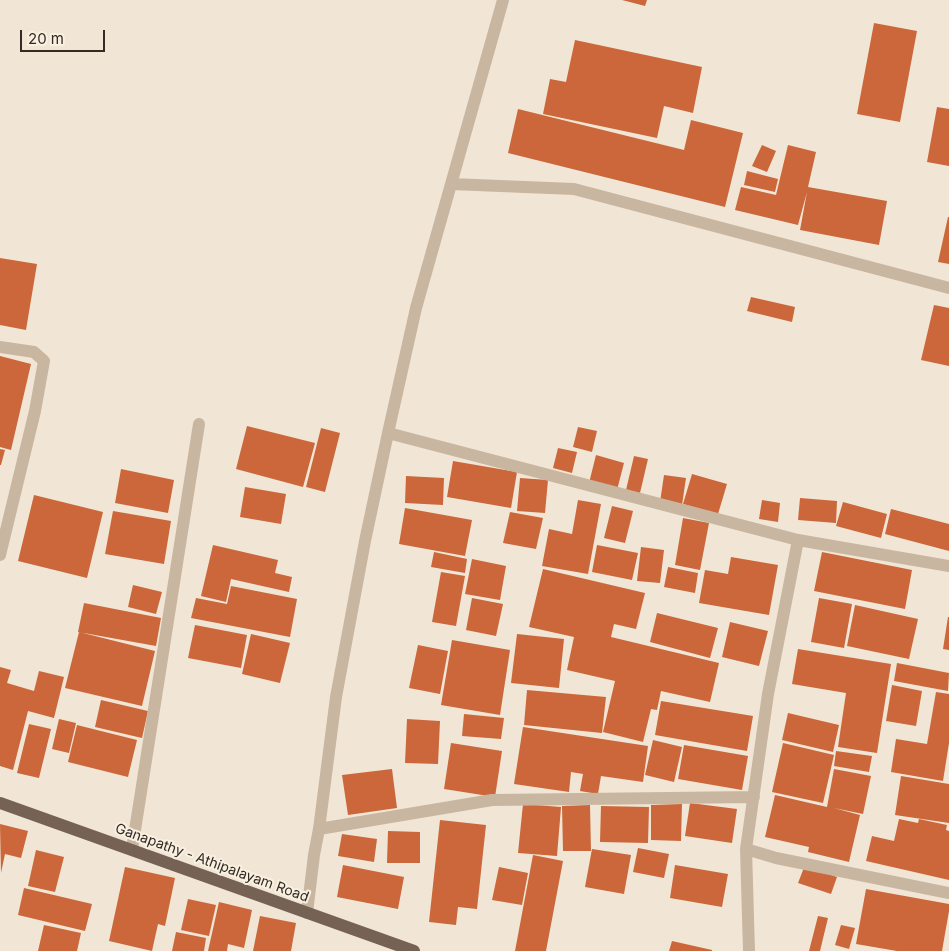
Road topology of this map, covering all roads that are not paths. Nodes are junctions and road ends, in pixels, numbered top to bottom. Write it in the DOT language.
graph roads {
  1 [pos="503,0"];
  2 [pos="451,184"];
  3 [pos="949,288"];
  4 [pos="0,347"];
  5 [pos="199,424"];
  6 [pos="388,433"];
  7 [pos="798,540"];
  8 [pos="0,555"];
  9 [pos="949,566"];
  10 [pos="754,797"];
  11 [pos="0,803"];
  12 [pos="320,829"];
  13 [pos="132,849"];
  14 [pos="746,849"];
  15 [pos="949,893"];
  16 [pos="307,913"];
  17 [pos="414,951"];
  18 [pos="749,951"];
  1 -- 2 [label="street"];
  2 -- 3 [label="street"];
  2 -- 6 [label="street"];
  4 -- 8 [label="street"];
  5 -- 13 [label="street"];
  6 -- 7 [label="street"];
  6 -- 12 [label="street"];
  7 -- 9 [label="street"];
  7 -- 10 [label="street"];
  10 -- 12 [label="street"];
  10 -- 14 [label="street"];
  11 -- 13 [label="main road, Ganapathy - Athipalayam Road"];
  12 -- 16 [label="street"];
  13 -- 16 [label="main road, Ganapathy - Athipalayam Road"];
  14 -- 15 [label="street"];
  14 -- 18 [label="street"];
  16 -- 17 [label="main road, Ganapathy - Athipalayam Road"];
}
